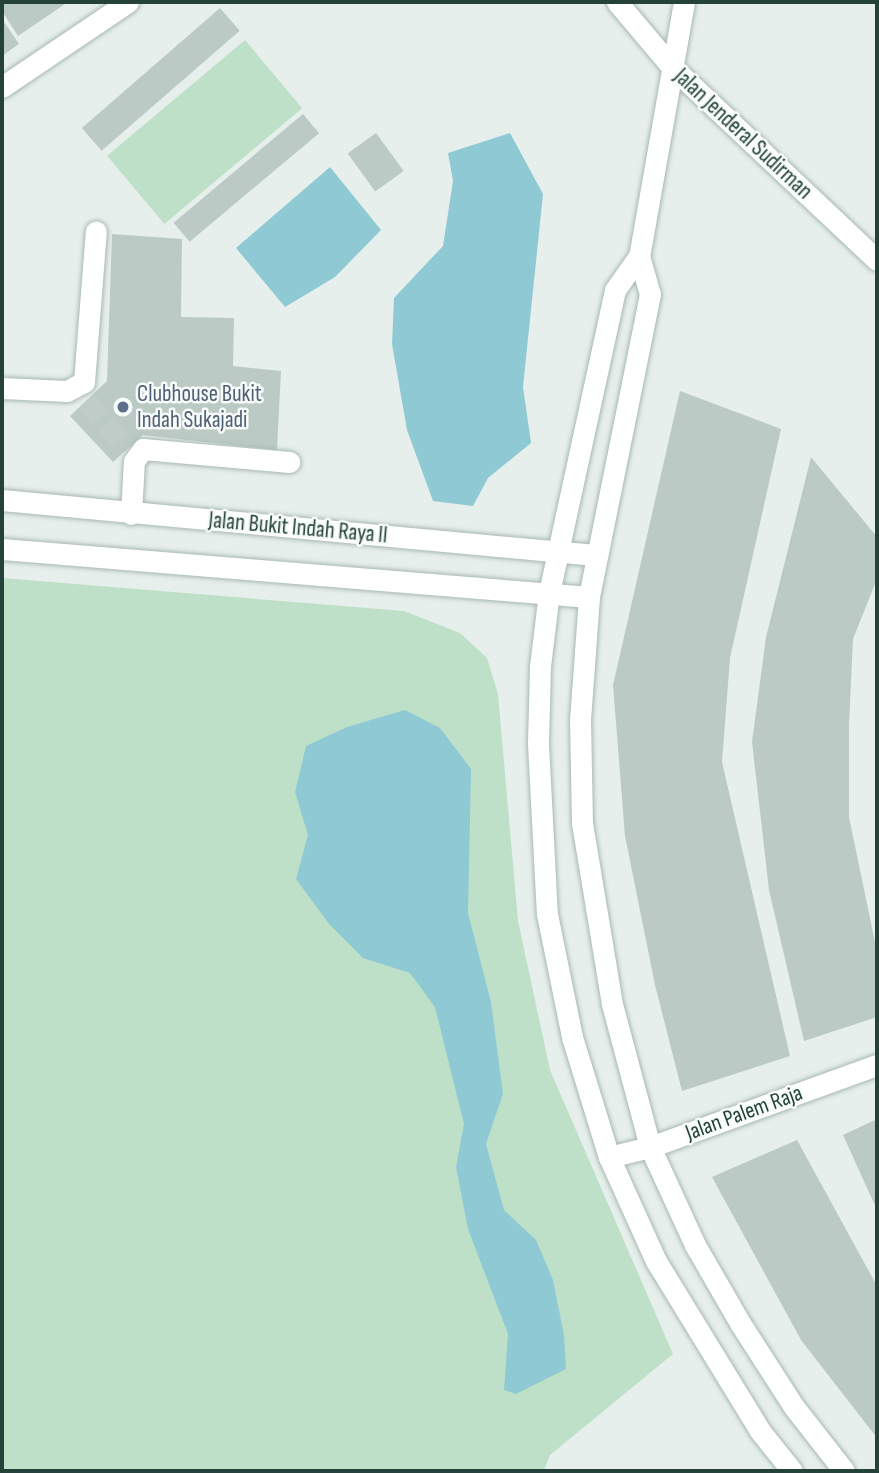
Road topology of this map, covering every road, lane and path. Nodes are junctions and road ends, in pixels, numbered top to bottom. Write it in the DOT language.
graph roads {
  1 [pos="128,2"];
  2 [pos="617,2"];
  3 [pos="684,2"];
  4 [pos="671,66"];
  5 [pos="2,87"];
  6 [pos="96,232"];
  7 [pos="639,256"];
  8 [pos="877,260"];
  9 [pos="2,388"];
  10 [pos="289,462"];
  11 [pos="2,500"];
  12 [pos="131,514"];
  13 [pos="2,549"];
  14 [pos="556,549"];
  15 [pos="595,555"];
  16 [pos="549,592"];
  17 [pos="589,597"];
  18 [pos="877,1065"];
  19 [pos="650,1147"];
  20 [pos="609,1157"];
  21 [pos="792,1471"];
  22 [pos="844,1471"];
  1 -- 5 [label="street"];
  2 -- 4 [label="street, Jalan Jenderal Sudirman"];
  3 -- 4 [label="street"];
  4 -- 7 [label="street"];
  4 -- 8 [label="street, Jalan Jenderal Sudirman"];
  6 -- 9 [label="street"];
  7 -- 14 [label="street"];
  7 -- 15 [label="street"];
  10 -- 12 [label="street"];
  11 -- 12 [label="street, Jalan Bukit Indah Raya II"];
  12 -- 14 [label="street, Jalan Bukit Indah Raya II"];
  13 -- 16 [label="street"];
  14 -- 15 [label="street, Jalan Bukit Indah Raya II"];
  14 -- 16 [label="street"];
  15 -- 17 [label="street"];
  16 -- 17 [label="street"];
  16 -- 20 [label="street"];
  17 -- 19 [label="street"];
  18 -- 19 [label="street, Jalan Palem Raja"];
  19 -- 20 [label="street, Jalan Palem Raja"];
  19 -- 22 [label="street"];
  20 -- 21 [label="street"];
}
